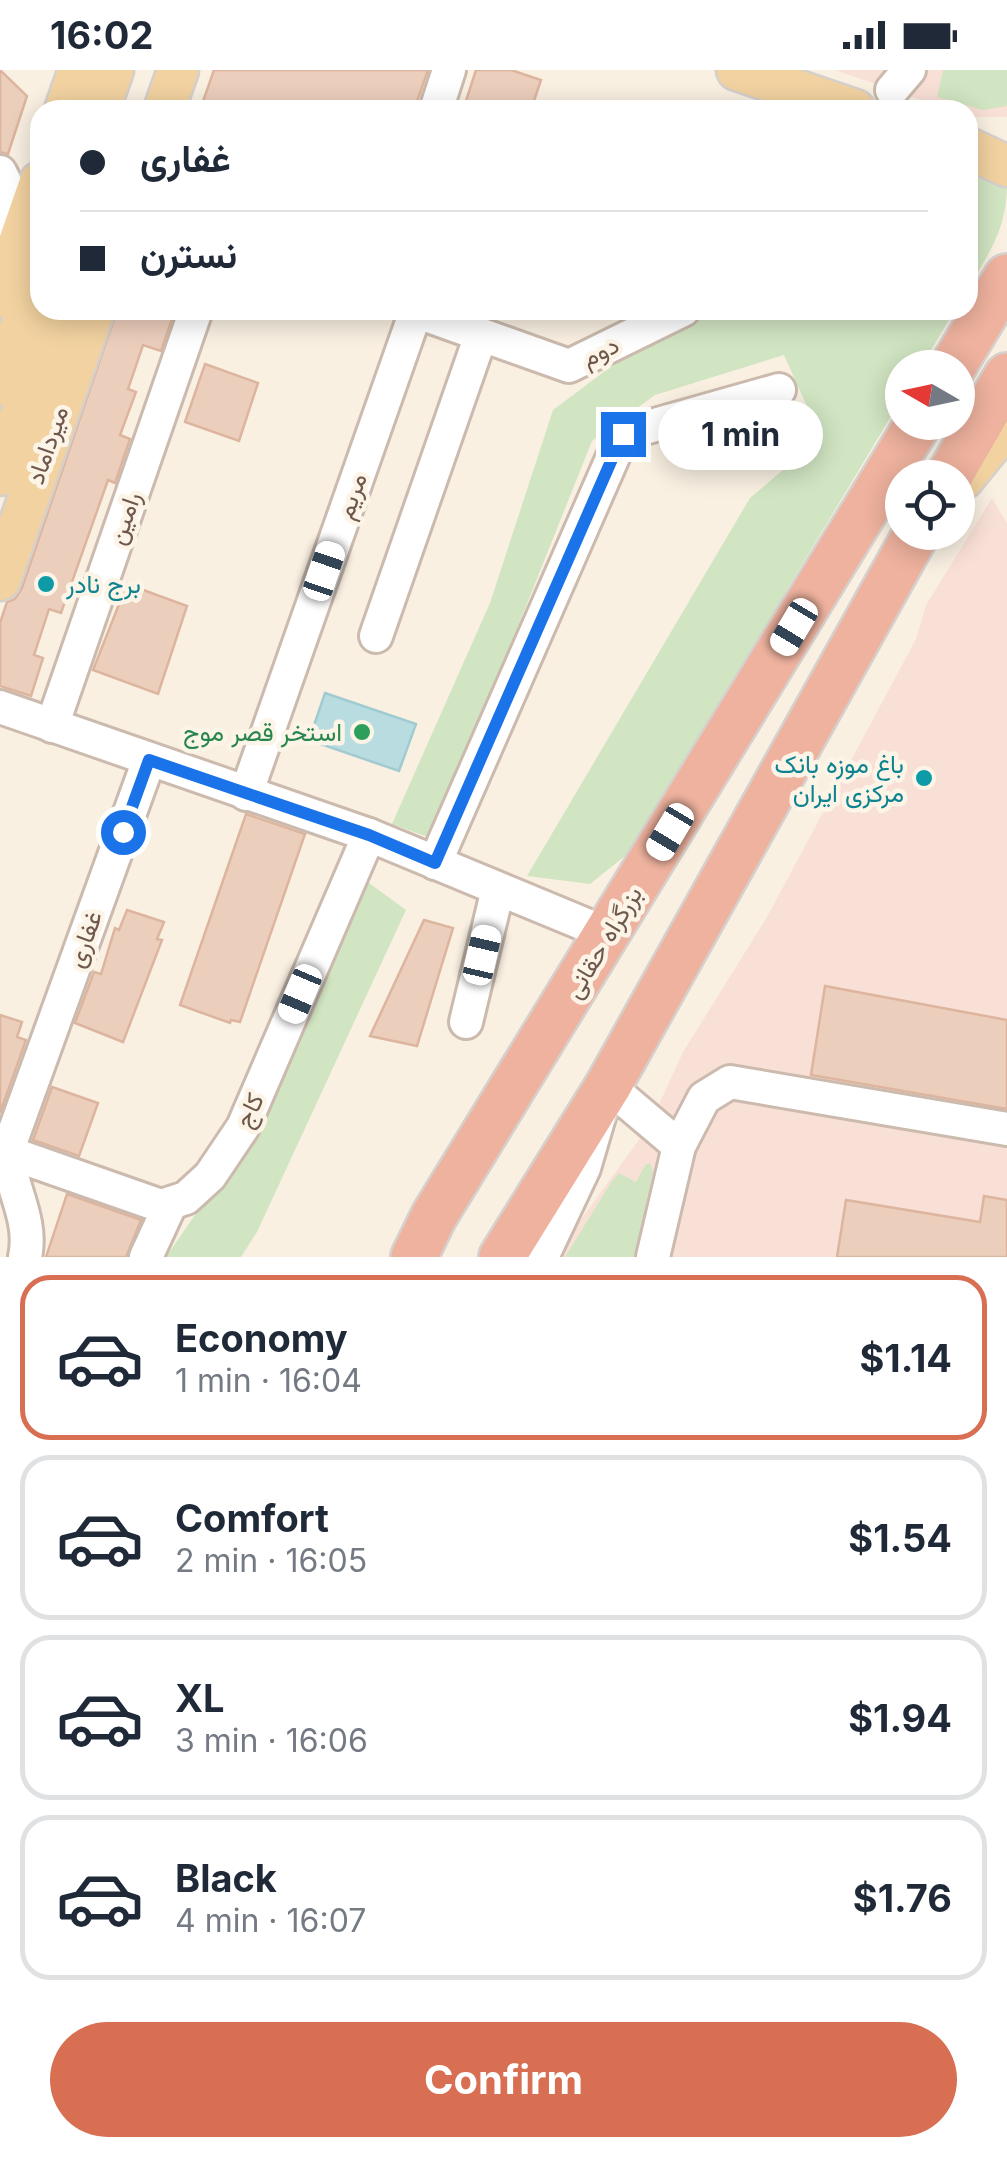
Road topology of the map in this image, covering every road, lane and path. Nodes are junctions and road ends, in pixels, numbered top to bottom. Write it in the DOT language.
graph roads {
  1 [pos="79,70"];
  2 [pos="113,70"];
  3 [pos="141,70"];
  4 [pos="178,70"];
  5 [pos="450,70"];
  6 [pos="893,70"];
  7 [pos="908,70"];
  8 [pos="757,87"];
  9 [pos="68,100"];
  10 [pos="102,100"];
  11 [pos="130,100"];
  12 [pos="168,100"];
  13 [pos="440,100"];
  14 [pos="812,100"];
  15 [pos="1007,136"];
  16 [pos="978,143"];
  17 [pos="978,150"];
  18 [pos="1007,166"];
  19 [pos="0,172"];
  20 [pos="30,211"];
  21 [pos="0,242"];
  22 [pos="1007,277"];
  23 [pos="0,297"];
  24 [pos="30,302"];
  25 [pos="54,320"];
  26 [pos="91,320"];
  27 [pos="193,320"];
  28 [pos="411,320"];
  29 [pos="442,320"];
  30 [pos="664,320"];
  31 [pos="481,334"];
  32 [pos="963,350"];
  33 [pos="1007,376"];
  34 [pos="0,385"];
  35 [pos="779,390"];
  36 [pos="1007,424"];
  37 [pos="908,440"];
  38 [pos="958,460"];
  39 [pos="975,464"];
  40 [pos="0,475"];
  41 [pos="908,550"];
  42 [pos="0,580"];
  43 [pos="376,636"];
  44 [pos="0,707"];
  45 [pos="52,726"];
  46 [pos="149,760"];
  47 [pos="246,794"];
  48 [pos="369,835"];
  49 [pos="435,863"];
  50 [pos="498,888"];
  51 [pos="608,934"];
  52 [pos="466,1022"];
  53 [pos="608,1086"];
  54 [pos="1007,1130"];
  55 [pos="679,1146"];
  56 [pos="8,1152"];
  57 [pos="170,1205"];
  58 [pos="25,1257"];
  59 [pos="146,1257"];
  60 [pos="414,1257"];
  61 [pos="502,1257"];
  62 [pos="542,1257"];
  63 [pos="653,1257"];
  1 -- 9 [label="main road"];
  2 -- 10 [label="main road"];
  3 -- 11 [label="main road"];
  4 -- 12 [label="main road"];
  5 -- 13 [label="street"];
  6 -- 7 [label="street"];
  8 -- 14 [label="main road"];
  15 -- 16 [label="main road"];
  17 -- 18 [label="main road"];
  19 -- 21 [label="street"];
  20 -- 23 [label="main road"];
  22 -- 32 [label="highway"];
  24 -- 34 [label="main road"];
  25 -- 40 [label="main road"];
  26 -- 42 [label="main road, میرداماد"];
  27 -- 45 [label="street, رامین"];
  28 -- 47 [label="street, مریم"];
  29 -- 31 [label="street"];
  30 -- 31 [label="street, دوم"];
  31 -- 43 [label="street"];
  33 -- 38 [label="highway"];
  35 -- 49 [label="street"];
  36 -- 39 [label="main road"];
  37 -- 51 [label="highway, بزرگراه حقانی"];
  41 -- 53 [label="highway"];
  44 -- 45 [label="street"];
  45 -- 46 [label="street"];
  46 -- 47 [label="street"];
  46 -- 56 [label="street, غفارى"];
  47 -- 48 [label="street"];
  48 -- 49 [label="street"];
  48 -- 57 [label="street, کاج"];
  49 -- 50 [label="street"];
  50 -- 51 [label="street"];
  50 -- 52 [label="street"];
  51 -- 60 [label="highway, بزرگراه حقانی"];
  53 -- 55 [label="street"];
  53 -- 61 [label="highway"];
  53 -- 62 [label="street"];
  54 -- 55 [label="street"];
  55 -- 63 [label="street"];
  56 -- 57 [label="street"];
  56 -- 58 [label="street"];
  57 -- 59 [label="street"];
}
